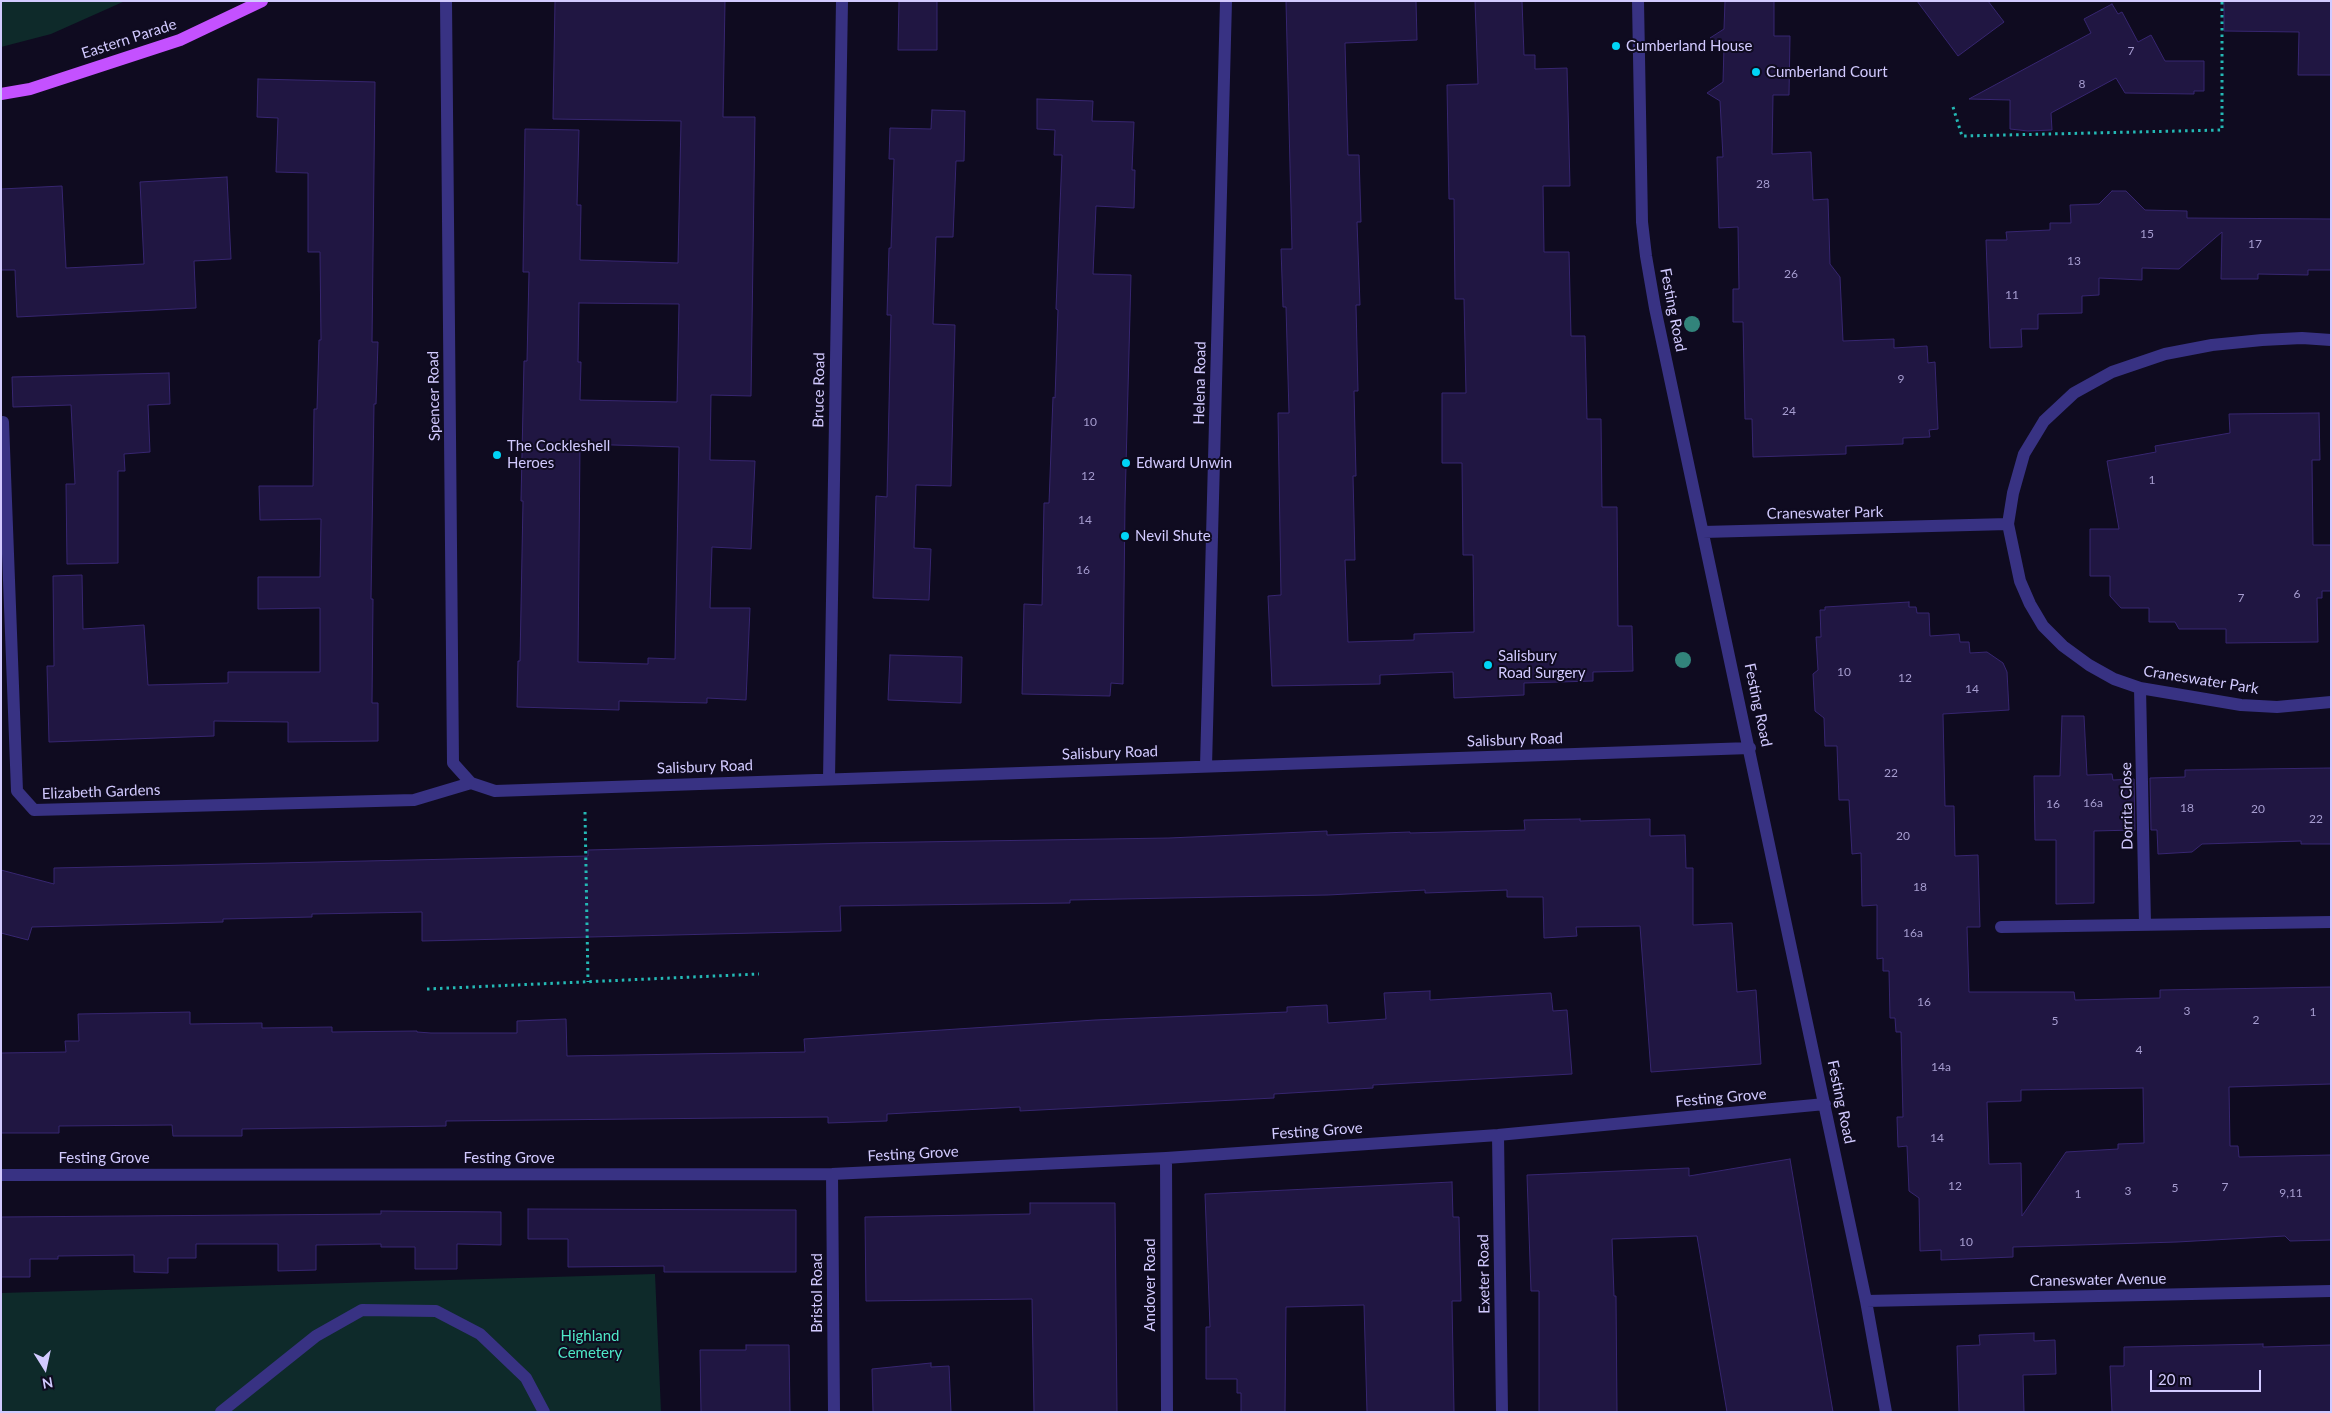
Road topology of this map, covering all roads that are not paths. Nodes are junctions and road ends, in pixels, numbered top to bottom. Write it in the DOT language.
graph roads {
  1 [pos="262,1"];
  2 [pos="446,1"];
  3 [pos="842,1"];
  4 [pos="1226,1"];
  5 [pos="1638,1"];
  6 [pos="1,94"];
  7 [pos="2331,340"];
  8 [pos="3,422"];
  9 [pos="2008,524"];
  10 [pos="1703,532"];
  11 [pos="2140,688"];
  12 [pos="2331,702"];
  13 [pos="1750,748"];
  14 [pos="1206,766"];
  15 [pos="829,779"];
  16 [pos="472,783"];
  17 [pos="2331,922"];
  18 [pos="2145,924"];
  19 [pos="2001,927"];
  20 [pos="1825,1104"];
  21 [pos="1498,1135"];
  22 [pos="1166,1158"];
  23 [pos="832,1174"];
  24 [pos="1,1175"];
  25 [pos="2331,1291"];
  26 [pos="1866,1301"];
  27 [pos="221,1412"];
  28 [pos="544,1412"];
  29 [pos="834,1412"];
  30 [pos="1167,1412"];
  31 [pos="1502,1412"];
  32 [pos="1886,1412"];
  1 -- 6 [label="main road, Eastern Parade"];
  2 -- 16 [label="street, Spencer Road"];
  3 -- 15 [label="street, Bruce Road"];
  4 -- 14 [label="street, Helena Road"];
  5 -- 10 [label="street, Festing Road"];
  7 -- 9 [label="street, Craneswater Park"];
  8 -- 16 [label="street, Elizabeth Gardens"];
  9 -- 10 [label="street, Craneswater Park"];
  9 -- 11 [label="street, Craneswater Park"];
  10 -- 13 [label="street, Festing Road"];
  11 -- 12 [label="street, Craneswater Park"];
  11 -- 18 [label="street, Dorrita Close"];
  13 -- 14 [label="street, Salisbury Road"];
  13 -- 20 [label="street, Festing Road"];
  14 -- 15 [label="street, Salisbury Road"];
  15 -- 16 [label="street, Salisbury Road"];
  17 -- 18 [label="street"];
  18 -- 19 [label="street"];
  20 -- 21 [label="street, Festing Grove"];
  20 -- 26 [label="street, Festing Road"];
  21 -- 22 [label="street, Festing Grove"];
  21 -- 31 [label="street, Exeter Road"];
  22 -- 23 [label="street, Festing Grove"];
  22 -- 30 [label="street, Andover Road"];
  23 -- 24 [label="street, Festing Grove"];
  23 -- 29 [label="street, Bristol Road"];
  25 -- 26 [label="street, Craneswater Avenue"];
  26 -- 32 [label="street, Festing Road"];
  27 -- 28 [label="street"];
}
